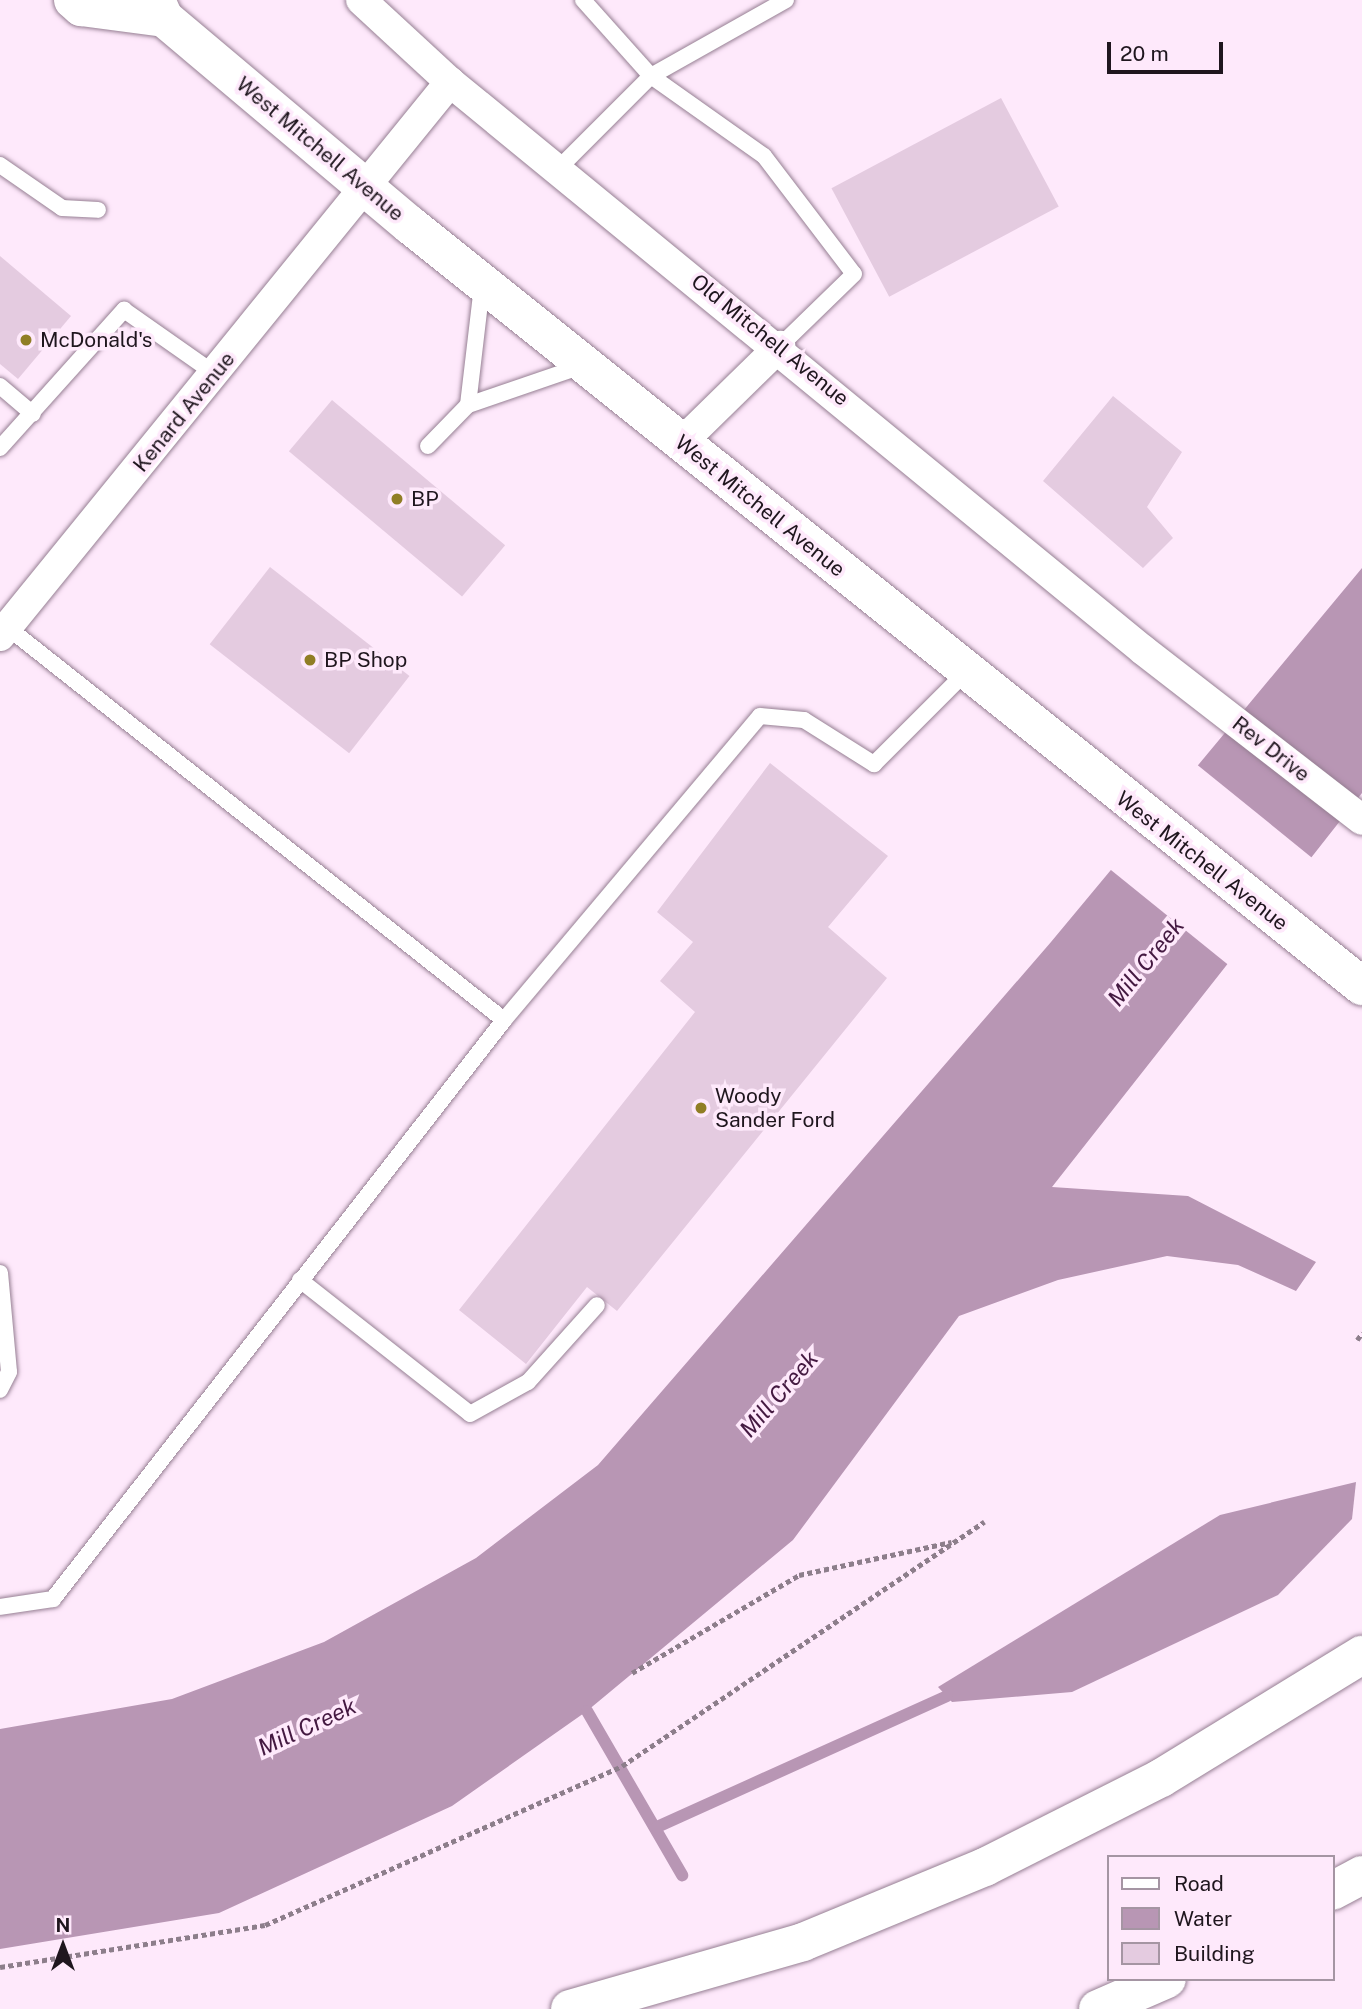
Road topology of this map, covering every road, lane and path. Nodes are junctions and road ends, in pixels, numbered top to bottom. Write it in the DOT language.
graph roads {
  1 [pos="73,0"];
  2 [pos="361,0"];
  3 [pos="583,0"];
  4 [pos="786,0"];
  5 [pos="160,9"];
  6 [pos="651,76"];
  7 [pos="450,82"];
  8 [pos="3,169"];
  9 [pos="558,169"];
  10 [pos="368,188"];
  11 [pos="98,210"];
  12 [pos="482,283"];
  13 [pos="780,346"];
  14 [pos="584,365"];
  15 [pos="215,374"];
  16 [pos="0,386"];
  17 [pos="468,405"];
  18 [pos="33,414"];
  19 [pos="681,443"];
  20 [pos="428,446"];
  21 [pos="0,448"];
  22 [pos="2,628"];
  23 [pos="966,672"];
  24 [pos="1179,679"];
  25 [pos="1362,820"];
  26 [pos="1354,980"];
  27 [pos="504,1020"];
  28 [pos="0,1273"];
  29 [pos="300,1280"];
  30 [pos="597,1305"];
  31 [pos="1362,1333"];
  32 [pos="1357,1340"];
  33 [pos="0,1390"];
  34 [pos="984,1522"];
  35 [pos="954,1542"];
  36 [pos="0,1606"];
  37 [pos="1362,1655"];
  38 [pos="632,1673"];
  39 [pos="1362,1875"];
  40 [pos="1334,1890"];
  41 [pos="0,1967"];
  42 [pos="1162,1981"];
  43 [pos="570,2009"];
  44 [pos="1098,2009"];
  1 -- 5 [label="main road, West Mitchell Avenue"];
  2 -- 7 [label="street, Old Mitchell Avenue"];
  3 -- 6 [label="lane"];
  4 -- 6 [label="lane"];
  5 -- 10 [label="main road, West Mitchell Avenue"];
  6 -- 9 [label="lane"];
  6 -- 13 [label="lane"];
  7 -- 9 [label="street, Old Mitchell Avenue"];
  7 -- 10 [label="street"];
  8 -- 11 [label="lane"];
  9 -- 13 [label="street, Old Mitchell Avenue"];
  10 -- 12 [label="main road, West Mitchell Avenue"];
  10 -- 15 [label="street, Kenard Avenue"];
  12 -- 14 [label="main road, West Mitchell Avenue"];
  12 -- 17 [label="lane"];
  13 -- 19 [label="street"];
  13 -- 24 [label="street, Old Mitchell Avenue"];
  14 -- 17 [label="lane"];
  14 -- 19 [label="main road, West Mitchell Avenue"];
  15 -- 18 [label="lane"];
  15 -- 22 [label="street, Kenard Avenue"];
  16 -- 18 [label="lane"];
  17 -- 20 [label="lane"];
  18 -- 21 [label="lane"];
  19 -- 23 [label="main road, West Mitchell Avenue"];
  22 -- 27 [label="lane"];
  23 -- 26 [label="main road, West Mitchell Avenue"];
  23 -- 27 [label="lane"];
  24 -- 25 [label="street, Rev Drive"];
  27 -- 29 [label="lane"];
  28 -- 33 [label="lane"];
  29 -- 30 [label="lane"];
  29 -- 36 [label="lane"];
  31 -- 32 [label="path"];
  34 -- 35 [label="path"];
  35 -- 38 [label="path"];
  35 -- 41 [label="path"];
  37 -- 43 [label="main road"];
  39 -- 40 [label="main road"];
  42 -- 44 [label="main road"];
}
